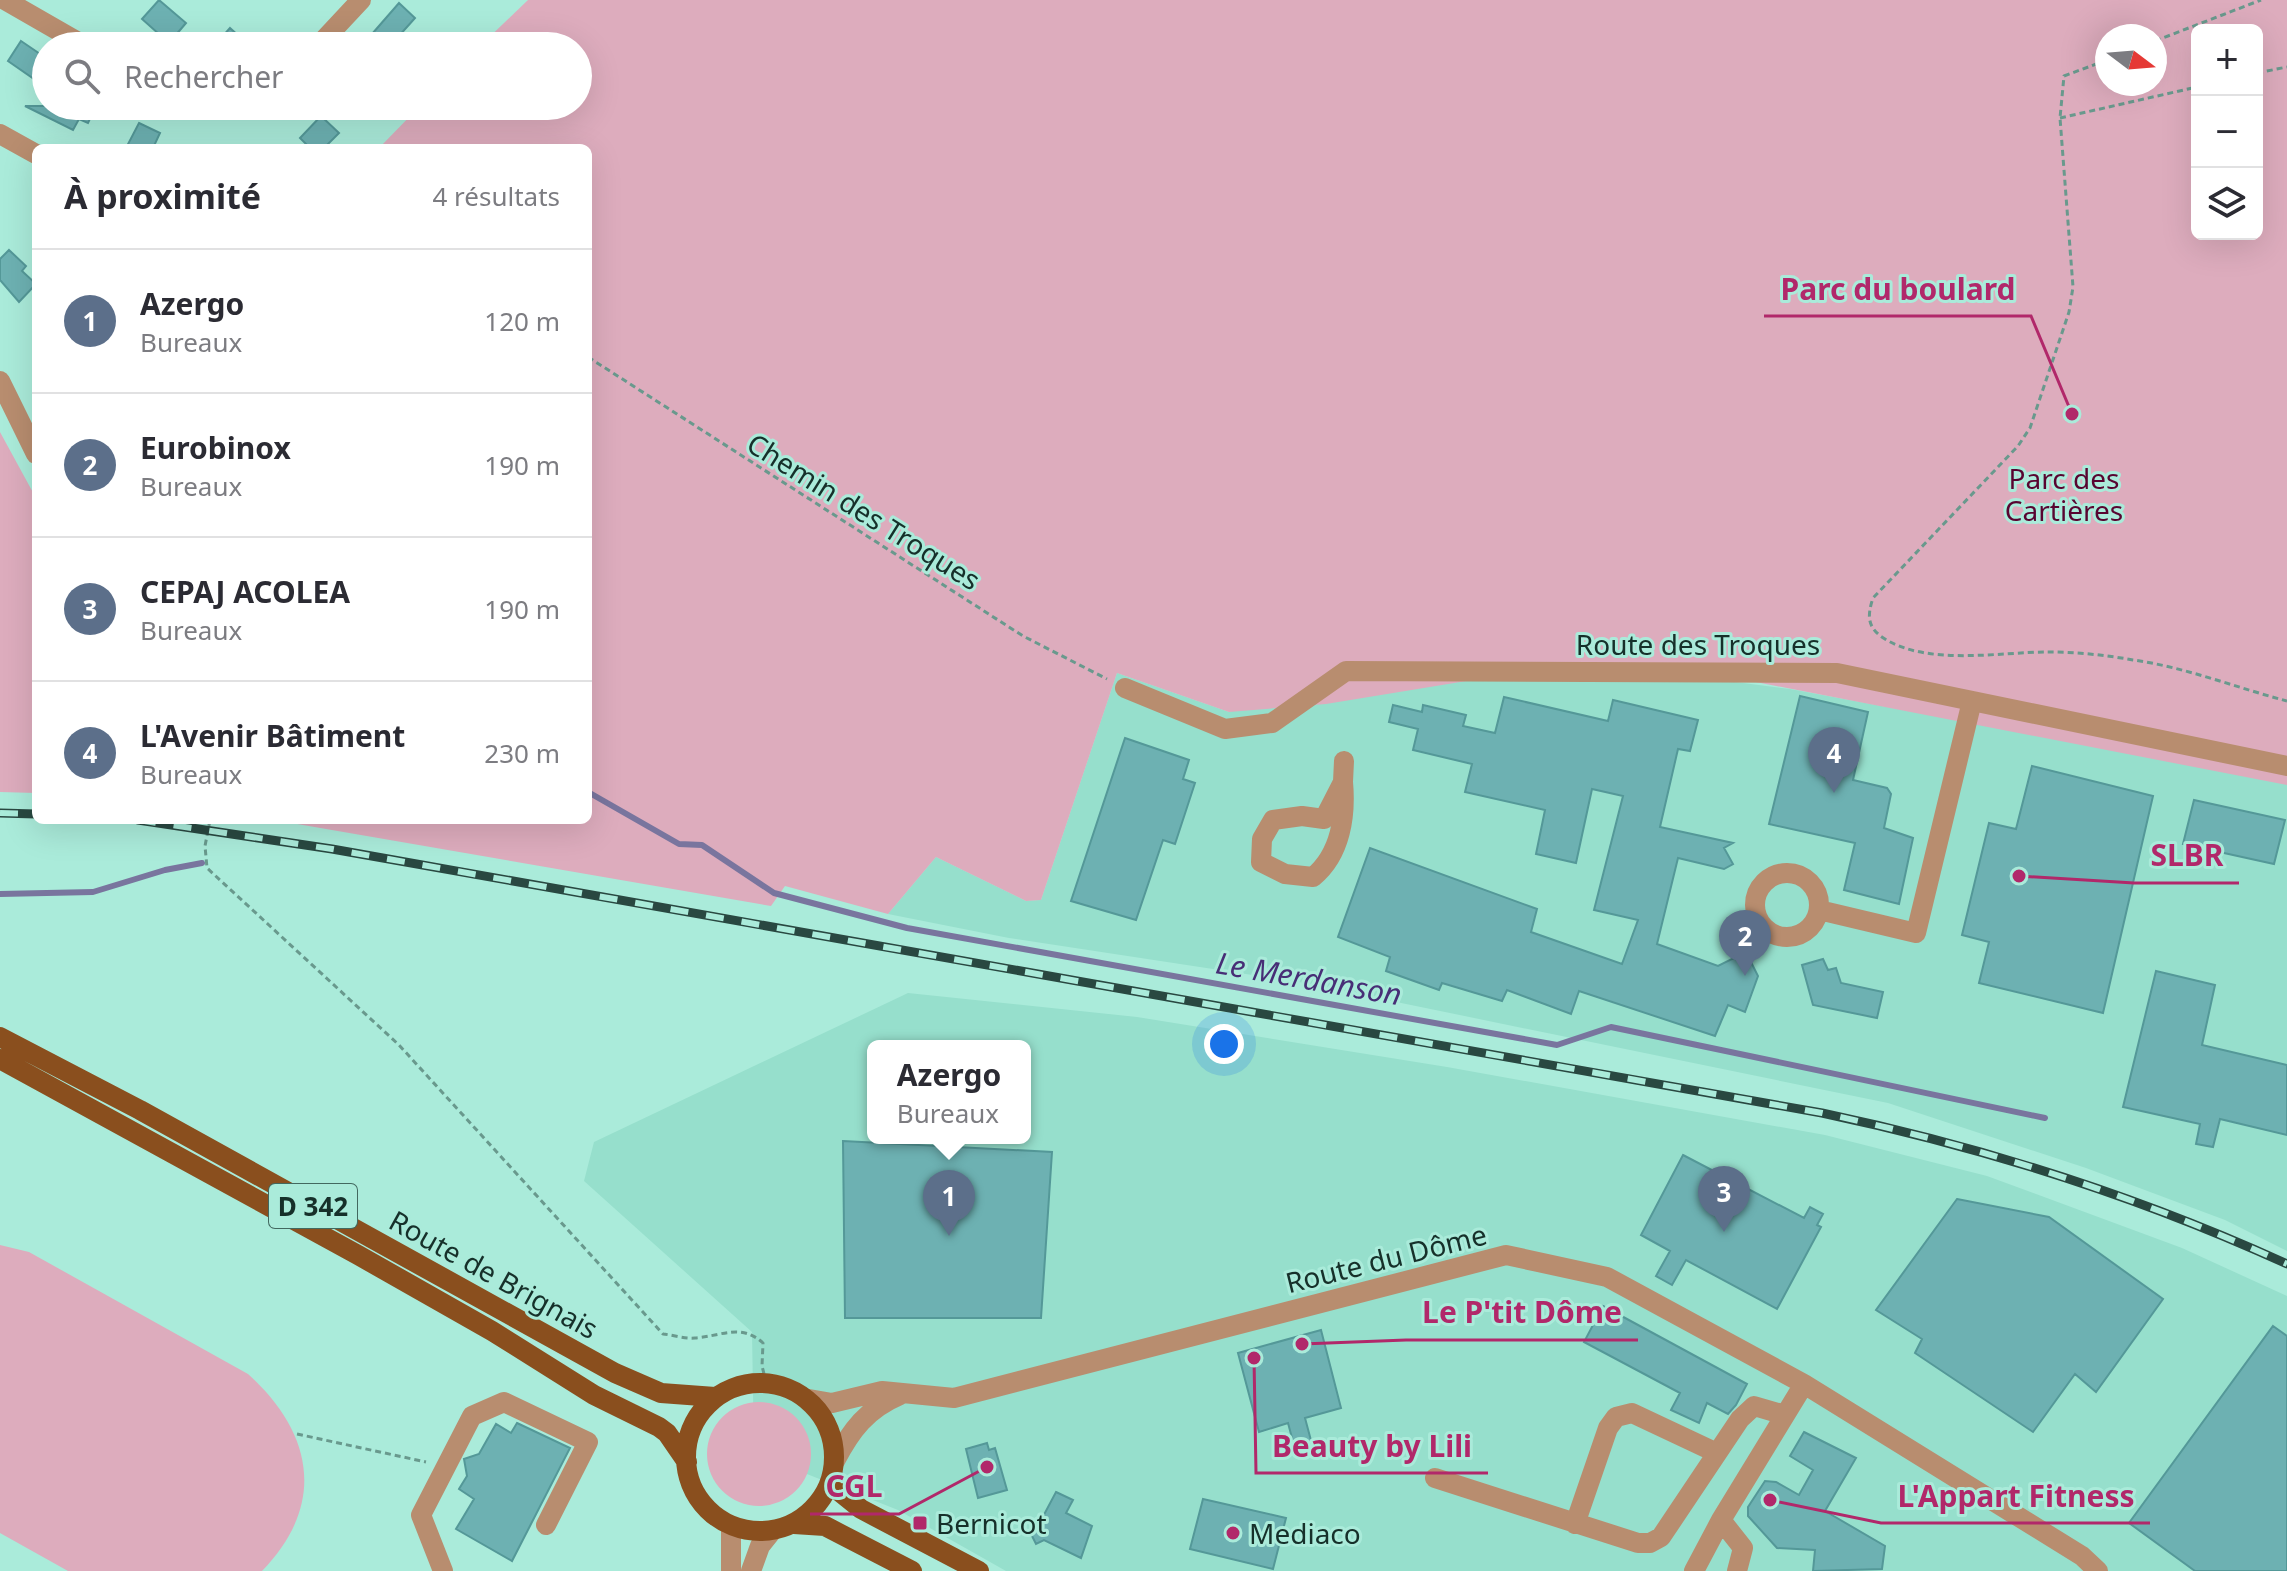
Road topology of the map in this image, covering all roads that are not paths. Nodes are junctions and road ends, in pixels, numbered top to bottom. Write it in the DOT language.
graph roads {
  1 [pos="5,0"];
  2 [pos="361,0"];
  3 [pos="61,32"];
  4 [pos="331,32"];
  5 [pos="0,134"];
  6 [pos="32,152"];
  7 [pos="0,381"];
  8 [pos="32,446"];
  9 [pos="1125,688"];
  10 [pos="1972,701"];
  11 [pos="2287,766"];
  12 [pos="1343,771"];
  13 [pos="1819,910"];
  14 [pos="0,1037"];
  15 [pos="0,1059"];
  16 [pos="1804,1384"];
  17 [pos="903,1394"];
  18 [pos="715,1397"];
  19 [pos="809,1399"];
  20 [pos="1785,1415"];
  21 [pos="1717,1453"];
  22 [pos="835,1461"];
  23 [pos="687,1462"];
  24 [pos="1435,1478"];
  25 [pos="830,1484"];
  26 [pos="1721,1520"];
  27 [pos="794,1524"];
  28 [pos="1575,1524"];
  29 [pos="546,1525"];
  30 [pos="731,1526"];
  31 [pos="772,1531"];
  32 [pos="443,1571"];
  33 [pos="731,1571"];
  34 [pos="751,1571"];
  35 [pos="912,1571"];
  36 [pos="979,1571"];
  37 [pos="1694,1571"];
  38 [pos="1737,1571"];
  39 [pos="2098,1571"];
  1 -- 3 [label="street"];
  2 -- 4 [label="street"];
  5 -- 6 [label="street"];
  7 -- 8 [label="street"];
  9 -- 10 [label="street, Route des Troques"];
  10 -- 11 [label="street, Route des Troques"];
  10 -- 13 [label="street"];
  12 -- 12 [label="street"];
  14 -- 18 [label="main road, Route de Brignais / D 342"];
  15 -- 23 [label="main road, Route de Brignais / D 342"];
  16 -- 17 [label="street, Route du Dôme"];
  16 -- 20 [label="street"];
  16 -- 39 [label="street, Route du Dôme"];
  17 -- 19 [label="street, Route du Dôme"];
  17 -- 22 [label="street"];
  18 -- 19 [label="main road"];
  18 -- 23 [label="main road"];
  19 -- 22 [label="main road"];
  20 -- 21 [label="street"];
  20 -- 26 [label="street"];
  21 -- 28 [label="street"];
  21 -- 28 [label="street"];
  22 -- 25 [label="main road"];
  23 -- 30 [label="main road"];
  24 -- 28 [label="street"];
  25 -- 27 [label="main road"];
  25 -- 36 [label="main road"];
  26 -- 37 [label="street"];
  26 -- 38 [label="street"];
  27 -- 31 [label="main road"];
  27 -- 35 [label="main road"];
  29 -- 32 [label="street"];
  30 -- 31 [label="main road"];
  30 -- 33 [label="street"];
  31 -- 34 [label="street"];
}
